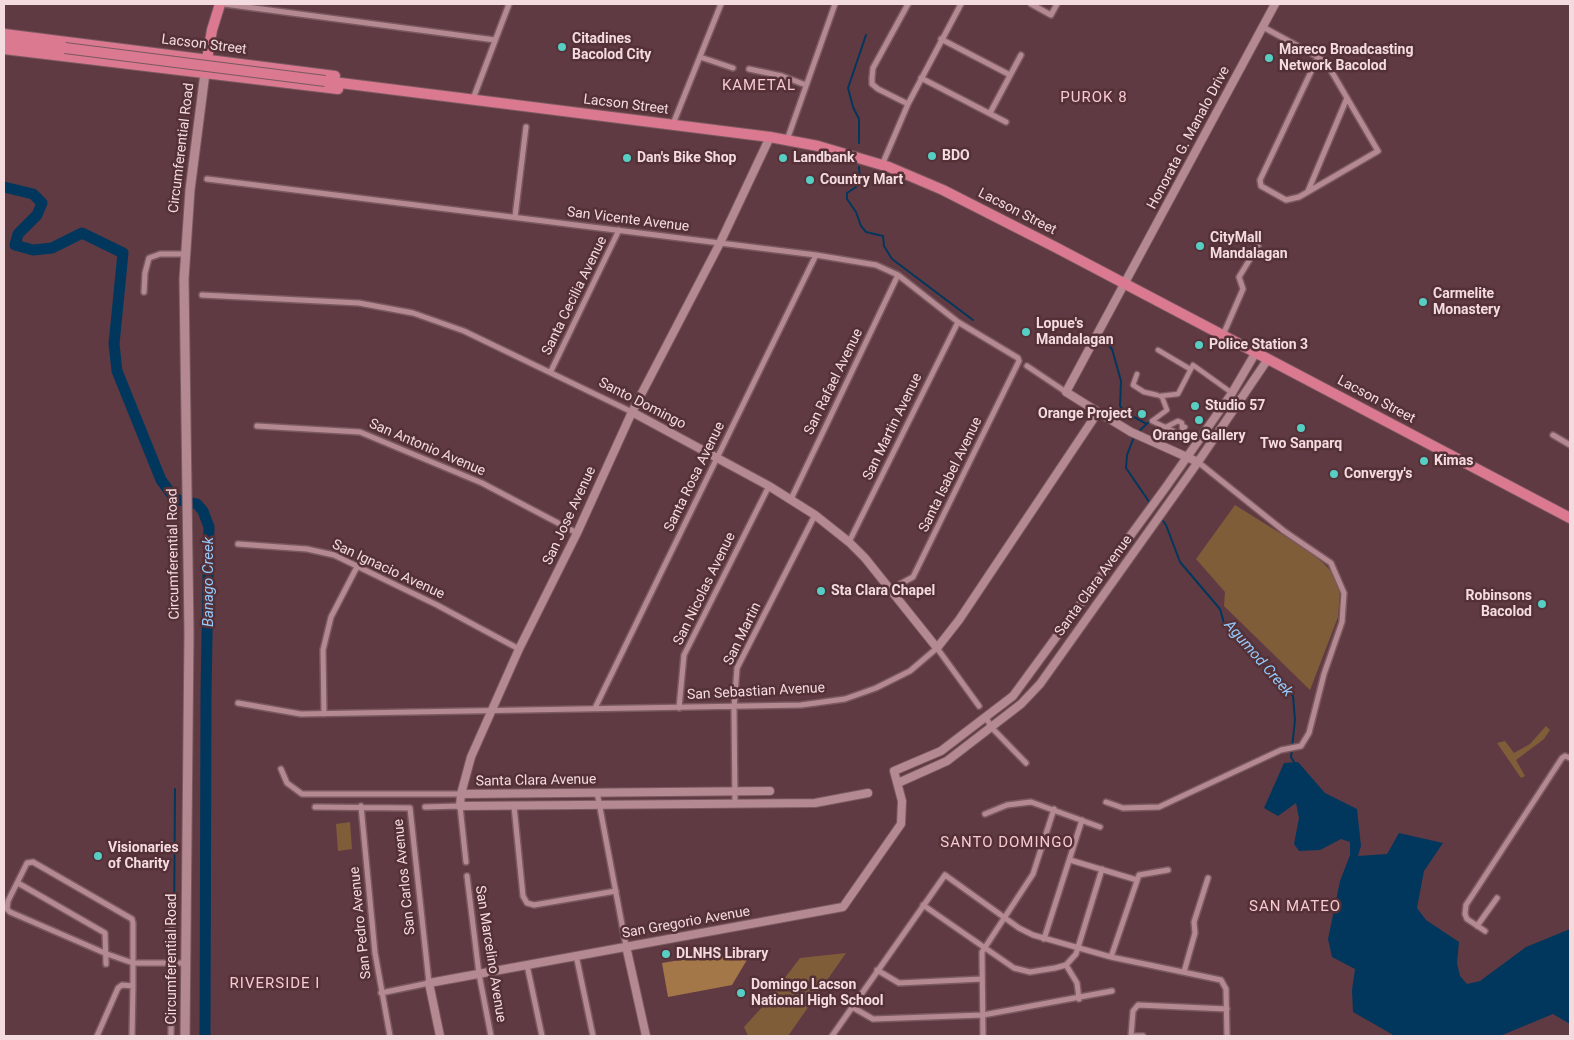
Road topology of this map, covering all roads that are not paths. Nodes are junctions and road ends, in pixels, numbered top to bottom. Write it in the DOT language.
graph roads {
  1 [pos="220,4"];
  2 [pos="224,4"];
  3 [pos="282,4"];
  4 [pos="509,4"];
  5 [pos="721,4"];
  6 [pos="835,4"];
  7 [pos="908,4"];
  8 [pos="960,4"];
  9 [pos="1031,4"];
  10 [pos="1057,4"];
  11 [pos="1275,4"];
  12 [pos="280,11"];
  13 [pos="1263,27"];
  14 [pos="4,34"];
  15 [pos="941,39"];
  16 [pos="495,40"];
  17 [pos="6,43"];
  18 [pos="1021,54"];
  19 [pos="700,57"];
  20 [pos="1318,57"];
  21 [pos="207,59"];
  22 [pos="733,68"];
  23 [pos="749,69"];
  24 [pos="205,73"];
  25 [pos="1010,75"];
  26 [pos="921,78"];
  27 [pos="806,84"];
  28 [pos="399,91"];
  29 [pos="1347,98"];
  30 [pos="472,100"];
  31 [pos="908,104"];
  32 [pos="990,114"];
  33 [pos="1006,122"];
  34 [pos="673,124"];
  35 [pos="526,127"];
  36 [pos="770,137"];
  37 [pos="786,140"];
  38 [pos="882,165"];
  39 [pos="207,179"];
  40 [pos="1308,191"];
  41 [pos="515,217"];
  42 [pos="619,230"];
  43 [pos="720,243"];
  44 [pos="1258,246"];
  45 [pos="185,254"];
  46 [pos="816,255"];
  47 [pos="898,275"];
  48 [pos="1125,284"];
  49 [pos="144,292"];
  50 [pos="202,296"];
  51 [pos="958,322"];
  52 [pos="1223,335"];
  53 [pos="1158,350"];
  54 [pos="1256,352"];
  55 [pos="1018,358"];
  56 [pos="1268,359"];
  57 [pos="1027,366"];
  58 [pos="1190,368"];
  59 [pos="551,372"];
  60 [pos="1137,374"];
  61 [pos="1066,392"];
  62 [pos="1232,393"];
  63 [pos="1160,396"];
  64 [pos="632,412"];
  65 [pos="1098,412"];
  66 [pos="257,426"];
  67 [pos="1166,427"];
  68 [pos="1553,435"];
  69 [pos="1570,445"];
  70 [pos="718,457"];
  71 [pos="1187,458"];
  72 [pos="1198,462"];
  73 [pos="768,486"];
  74 [pos="791,499"];
  75 [pos="815,515"];
  76 [pos="1570,518"];
  77 [pos="577,533"];
  78 [pos="849,542"];
  79 [pos="238,544"];
  80 [pos="358,565"];
  81 [pos="890,590"];
  82 [pos="937,648"];
  83 [pos="519,649"];
  84 [pos="238,703"];
  85 [pos="979,706"];
  86 [pos="595,708"];
  87 [pos="679,708"];
  88 [pos="734,708"];
  89 [pos="491,711"];
  90 [pos="324,714"];
  91 [pos="986,718"];
  92 [pos="992,728"];
  93 [pos="1570,758"];
  94 [pos="1026,763"];
  95 [pos="281,769"];
  96 [pos="894,771"];
  97 [pos="898,783"];
  98 [pos="734,790"];
  99 [pos="770,791"];
  100 [pos="597,792"];
  101 [pos="868,793"];
  102 [pos="461,794"];
  103 [pos="1106,802"];
  104 [pos="735,803"];
  105 [pos="598,805"];
  106 [pos="361,806"];
  107 [pos="460,806"];
  108 [pos="514,806"];
  109 [pos="315,807"];
  110 [pos="425,807"];
  111 [pos="1054,810"];
  112 [pos="985,814"];
  113 [pos="1082,820"];
  114 [pos="1100,828"];
  115 [pos="1070,860"];
  116 [pos="466,862"];
  117 [pos="1102,869"];
  118 [pos="1168,870"];
  119 [pos="467,876"];
  120 [pos="1208,878"];
  121 [pos="1137,880"];
  122 [pos="18,883"];
  123 [pos="616,891"];
  124 [pos="1497,898"];
  125 [pos="923,905"];
  126 [pos="1005,918"];
  127 [pos="1477,926"];
  128 [pos="172,928"];
  129 [pos="1485,931"];
  130 [pos="1044,939"];
  131 [pos="626,946"];
  132 [pos="984,948"];
  133 [pos="1078,949"];
  134 [pos="107,954"];
  135 [pos="576,955"];
  136 [pos="1111,957"];
  137 [pos="133,963"];
  138 [pos="177,963"];
  139 [pos="106,964"];
  140 [pos="527,965"];
  141 [pos="1066,965"];
  142 [pos="877,970"];
  143 [pos="1184,972"];
  144 [pos="479,974"];
  145 [pos="982,979"];
  146 [pos="429,983"];
  147 [pos="133,986"];
  148 [pos="1112,991"];
  149 [pos="381,993"];
  150 [pos="1079,999"];
  151 [pos="852,1007"];
  152 [pos="1227,1009"];
  153 [pos="983,1015"];
  154 [pos="178,1029"];
  155 [pos="97,1036"];
  156 [pos="132,1036"];
  157 [pos="171,1036"];
  158 [pos="390,1036"];
  159 [pos="440,1036"];
  160 [pos="491,1036"];
  161 [pos="542,1036"];
  162 [pos="592,1036"];
  163 [pos="646,1036"];
  164 [pos="832,1036"];
  165 [pos="983,1036"];
  166 [pos="1131,1036"];
  167 [pos="1143,1036"];
  168 [pos="1227,1036"];
  1 -- 21 [label="main road"];
  2 -- 12 [label="street"];
  3 -- 12 [label="street"];
  4 -- 16 [label="street"];
  5 -- 19 [label="street"];
  6 -- 27 [label="street"];
  7 -- 31 [label="street"];
  8 -- 15 [label="street"];
  9 -- 10 [label="street"];
  11 -- 13 [label="street, Honorata G. Manalo Drive"];
  12 -- 16 [label="street"];
  13 -- 20 [label="street"];
  13 -- 48 [label="street, Honorata G. Manalo Drive"];
  14 -- 21 [label="main road, Lacson Street"];
  15 -- 25 [label="street"];
  15 -- 26 [label="street"];
  16 -- 30 [label="street"];
  17 -- 24 [label="main road, Lacson Street"];
  17 -- 28 [label="main road, Lacson Street, bridge"];
  18 -- 25 [label="street"];
  19 -- 22 [label="street"];
  19 -- 34 [label="street"];
  20 -- 29 [label="street"];
  20 -- 40 [label="street"];
  21 -- 24 [label="main road"];
  21 -- 28 [label="main road, Lacson Street"];
  23 -- 27 [label="street"];
  24 -- 28 [label="main road, Lacson Street"];
  24 -- 45 [label="main road, Circumferential Road"];
  25 -- 32 [label="street"];
  26 -- 31 [label="street"];
  26 -- 32 [label="street"];
  27 -- 37 [label="street"];
  28 -- 30 [label="main road, Lacson Street"];
  29 -- 40 [label="street"];
  29 -- 40 [label="street"];
  30 -- 34 [label="main road, Lacson Street"];
  31 -- 38 [label="street"];
  32 -- 33 [label="street"];
  34 -- 36 [label="main road, Lacson Street"];
  35 -- 41 [label="street"];
  36 -- 37 [label="main road, Lacson Street"];
  36 -- 43 [label="street, San Jose Avenue"];
  37 -- 38 [label="main road, Lacson Street"];
  38 -- 48 [label="main road, Lacson Street"];
  39 -- 41 [label="street, San Vicente Avenue"];
  41 -- 42 [label="street, San Vicente Avenue"];
  42 -- 43 [label="street, San Vicente Avenue"];
  42 -- 59 [label="street, Santa Cecilia Avenue"];
  43 -- 46 [label="street, San Vicente Avenue"];
  43 -- 64 [label="street, San Jose Avenue"];
  44 -- 52 [label="street"];
  45 -- 49 [label="street"];
  45 -- 138 [label="main road, Circumferential Road"];
  46 -- 47 [label="street, San Vicente Avenue"];
  46 -- 70 [label="street, Santa Rosa Avenue"];
  47 -- 51 [label="street, San Vicente Avenue"];
  47 -- 74 [label="street, San Rafael Avenue"];
  48 -- 52 [label="main road, Lacson Street"];
  48 -- 61 [label="street, Honorata G. Manalo Drive"];
  50 -- 59 [label="street, Santo Domingo"];
  51 -- 55 [label="street, San Vicente Avenue"];
  51 -- 78 [label="street, San Martin Avenue"];
  52 -- 54 [label="main road, Lacson Street"];
  53 -- 58 [label="street"];
  54 -- 56 [label="main road, Lacson Street"];
  54 -- 62 [label="street, Santa Clara Avenue"];
  55 -- 81 [label="street, Santa Isabel Avenue"];
  56 -- 72 [label="street, Santa Clara Avenue"];
  56 -- 76 [label="main road, Lacson Street"];
  57 -- 61 [label="street"];
  58 -- 62 [label="street"];
  58 -- 63 [label="street"];
  59 -- 64 [label="street, Santo Domingo"];
  60 -- 63 [label="street"];
  61 -- 65 [label="street"];
  62 -- 71 [label="street, Santa Clara Avenue"];
  63 -- 67 [label="street"];
  64 -- 70 [label="street, Santo Domingo"];
  64 -- 77 [label="street, San Jose Avenue"];
  65 -- 71 [label="street"];
  65 -- 82 [label="street, San Sebastian Avenue"];
  66 -- 77 [label="street, San Antonio Avenue"];
  67 -- 67 [label="street"];
  68 -- 69 [label="street"];
  70 -- 73 [label="street, Santo Domingo"];
  70 -- 86 [label="street, Santa Rosa Avenue"];
  71 -- 72 [label="street"];
  71 -- 91 [label="street, Santa Clara Avenue"];
  72 -- 92 [label="street, Santa Clara Avenue"];
  72 -- 103 [label="street"];
  73 -- 74 [label="street, Santo Domingo"];
  73 -- 87 [label="street, San Nicolas Avenue"];
  74 -- 75 [label="street, Santo Domingo"];
  75 -- 78 [label="street, Santo Domingo"];
  75 -- 88 [label="street, San Martin"];
  77 -- 83 [label="street, San Jose Avenue"];
  78 -- 81 [label="street, Santo Domingo"];
  79 -- 80 [label="street, San Ignacio Avenue"];
  80 -- 83 [label="street, San Ignacio Avenue"];
  80 -- 90 [label="street"];
  81 -- 82 [label="street, Santo Domingo"];
  82 -- 85 [label="street, Santo Domingo"];
  82 -- 88 [label="street, San Sebastian Avenue"];
  83 -- 89 [label="street, San Jose Avenue"];
  84 -- 90 [label="street, San Sebastian Avenue"];
  86 -- 87 [label="street, San Sebastian Avenue"];
  86 -- 89 [label="street, San Sebastian Avenue"];
  87 -- 88 [label="street, San Sebastian Avenue"];
  88 -- 98 [label="street, San Martin"];
  89 -- 90 [label="street, San Sebastian Avenue"];
  89 -- 102 [label="street, San Jose Avenue"];
  91 -- 92 [label="street"];
  91 -- 96 [label="street, Santa Clara Avenue"];
  92 -- 94 [label="street"];
  92 -- 97 [label="street, Santa Clara Avenue"];
  93 -- 127 [label="street"];
  95 -- 102 [label="street, Santa Clara Avenue"];
  96 -- 97 [label="street, San Gregorio Avenue"];
  97 -- 131 [label="street, San Gregorio Avenue"];
  98 -- 99 [label="street, Santa Clara Avenue"];
  98 -- 100 [label="street, Santa Clara Avenue"];
  98 -- 104 [label="street, San Martin"];
  100 -- 102 [label="street, Santa Clara Avenue"];
  100 -- 105 [label="street"];
  101 -- 104 [label="street, Santa Clara Avenue"];
  102 -- 107 [label="street, San Jose Avenue"];
  104 -- 105 [label="street, Santa Clara Avenue"];
  105 -- 108 [label="street, Santa Clara Avenue"];
  105 -- 123 [label="street"];
  106 -- 109 [label="street, San Carlos Avenue"];
  106 -- 146 [label="street, San Carlos Avenue"];
  106 -- 149 [label="street, San Pedro Avenue"];
  107 -- 108 [label="street, Santa Clara Avenue"];
  107 -- 110 [label="street, Santa Clara Avenue"];
  107 -- 116 [label="street"];
  108 -- 123 [label="street"];
  111 -- 112 [label="street"];
  111 -- 113 [label="street"];
  111 -- 126 [label="street"];
  113 -- 114 [label="street"];
  113 -- 115 [label="street"];
  115 -- 117 [label="street"];
  115 -- 130 [label="street"];
  117 -- 121 [label="street"];
  117 -- 133 [label="street"];
  118 -- 121 [label="street"];
  119 -- 144 [label="street, San Marcelino Avenue"];
  120 -- 143 [label="street"];
  121 -- 136 [label="street"];
  122 -- 134 [label="street"];
  122 -- 134 [label="street"];
  122 -- 137 [label="street"];
  123 -- 131 [label="street"];
  124 -- 127 [label="street"];
  125 -- 126 [label="street"];
  125 -- 132 [label="street"];
  125 -- 142 [label="street"];
  126 -- 130 [label="street"];
  126 -- 132 [label="street"];
  127 -- 129 [label="street"];
  128 -- 138 [label="street"];
  130 -- 133 [label="street"];
  131 -- 135 [label="street, San Gregorio Avenue"];
  131 -- 163 [label="street"];
  132 -- 141 [label="street"];
  132 -- 145 [label="street"];
  133 -- 136 [label="street"];
  133 -- 141 [label="street"];
  134 -- 137 [label="street"];
  134 -- 139 [label="street"];
  135 -- 140 [label="street, San Gregorio Avenue"];
  135 -- 162 [label="street"];
  136 -- 143 [label="street"];
  137 -- 138 [label="street"];
  137 -- 147 [label="street"];
  138 -- 154 [label="main road, Circumferential Road"];
  138 -- 154 [label="street"];
  140 -- 144 [label="street, San Gregorio Avenue"];
  140 -- 161 [label="street"];
  141 -- 150 [label="street"];
  142 -- 145 [label="street"];
  142 -- 151 [label="street"];
  143 -- 152 [label="street"];
  144 -- 146 [label="street, San Gregorio Avenue"];
  144 -- 160 [label="street, San Marcelino Avenue"];
  145 -- 153 [label="street"];
  146 -- 149 [label="street, San Gregorio Avenue"];
  146 -- 159 [label="street, San Carlos Avenue"];
  147 -- 155 [label="street"];
  147 -- 156 [label="street"];
  148 -- 150 [label="street"];
  149 -- 158 [label="street, San Pedro Avenue"];
  150 -- 153 [label="street"];
  151 -- 153 [label="street"];
  151 -- 164 [label="street"];
  152 -- 166 [label="street"];
  152 -- 168 [label="street"];
  153 -- 165 [label="street"];
  154 -- 157 [label="street"];
  166 -- 167 [label="street"];
}
